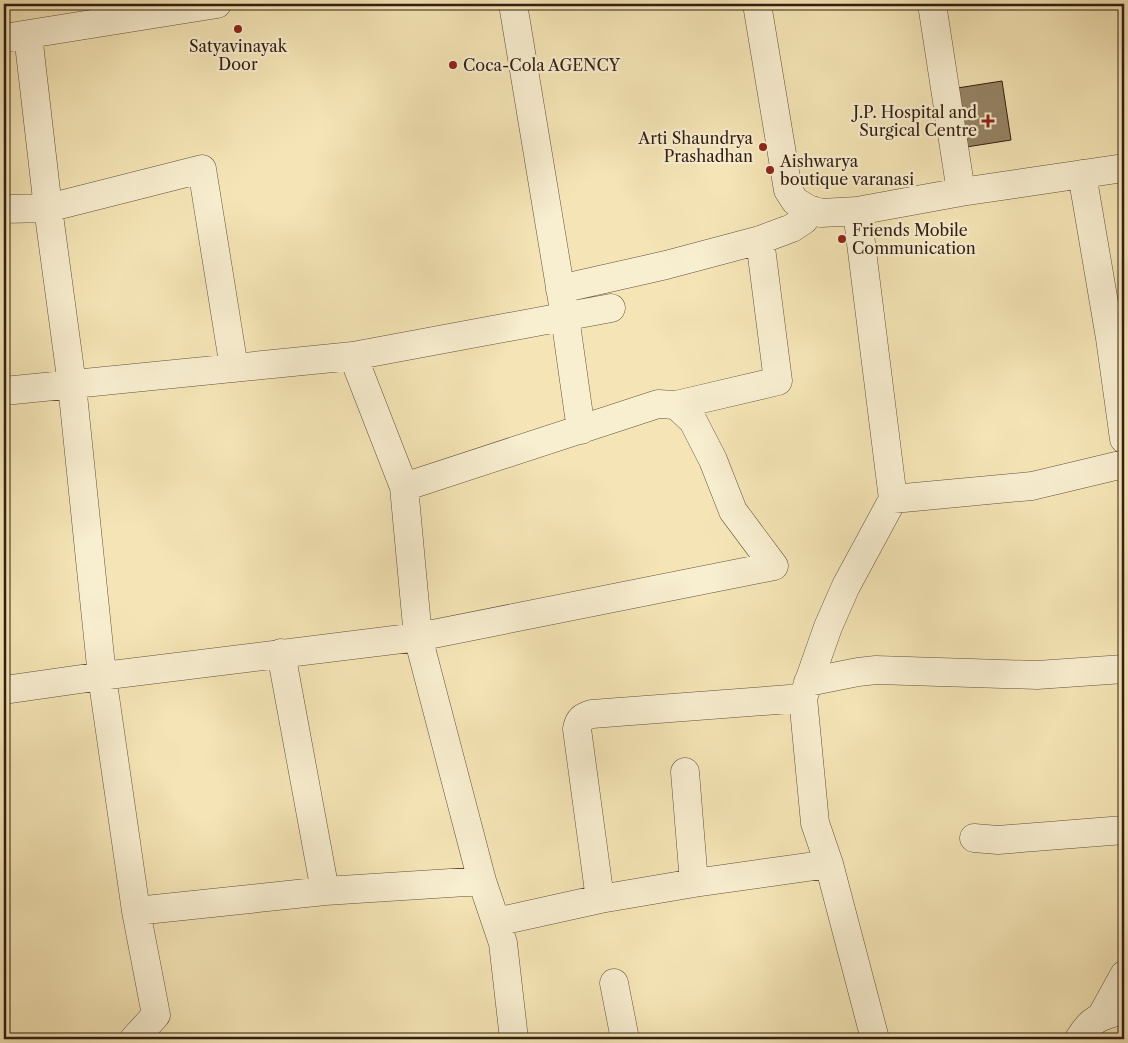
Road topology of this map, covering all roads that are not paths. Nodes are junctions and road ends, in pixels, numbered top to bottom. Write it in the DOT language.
graph roads {
  1 [pos="217,4"];
  2 [pos="513,4"];
  3 [pos="757,4"];
  4 [pos="932,4"];
  5 [pos="16,36"];
  6 [pos="1124,168"];
  7 [pos="1082,174"];
  8 [pos="961,192"];
  9 [pos="48,208"];
  10 [pos="4,209"];
  11 [pos="812,210"];
  12 [pos="857,211"];
  13 [pos="760,240"];
  14 [pos="560,289"];
  15 [pos="611,308"];
  16 [pos="565,317"];
  17 [pos="353,356"];
  18 [pos="234,368"];
  19 [pos="72,385"];
  20 [pos="4,392"];
  21 [pos="676,405"];
  22 [pos="581,430"];
  23 [pos="1124,439"];
  24 [pos="1124,464"];
  25 [pos="404,487"];
  26 [pos="893,499"];
  27 [pos="418,637"];
  28 [pos="281,653"];
  29 [pos="1124,669"];
  30 [pos="102,676"];
  31 [pos="4,690"];
  32 [pos="806,690"];
  33 [pos="685,772"];
  34 [pos="1124,830"];
  35 [pos="974,838"];
  36 [pos="829,864"];
  37 [pos="482,880"];
  38 [pos="694,883"];
  39 [pos="325,891"];
  40 [pos="600,899"];
  41 [pos="136,911"];
  42 [pos="496,922"];
  43 [pos="1124,975"];
  44 [pos="614,983"];
  45 [pos="1113,1013"];
  46 [pos="134,1039"];
  47 [pos="514,1039"];
  48 [pos="625,1039"];
  49 [pos="875,1039"];
  50 [pos="1079,1039"];
  1 -- 5 [label="street"];
  2 -- 14 [label="street"];
  3 -- 11 [label="street"];
  4 -- 8 [label="street"];
  5 -- 9 [label="street"];
  6 -- 7 [label="street"];
  7 -- 8 [label="street"];
  7 -- 23 [label="street"];
  8 -- 12 [label="street"];
  9 -- 10 [label="street"];
  9 -- 18 [label="street"];
  9 -- 19 [label="street"];
  11 -- 12 [label="street"];
  11 -- 13 [label="street"];
  12 -- 26 [label="street"];
  13 -- 14 [label="street"];
  13 -- 21 [label="street"];
  14 -- 16 [label="street"];
  15 -- 16 [label="street"];
  16 -- 17 [label="street"];
  16 -- 22 [label="street"];
  17 -- 18 [label="street"];
  17 -- 25 [label="street"];
  18 -- 19 [label="street"];
  19 -- 20 [label="street"];
  19 -- 30 [label="street"];
  21 -- 22 [label="street"];
  21 -- 27 [label="street"];
  22 -- 25 [label="street"];
  24 -- 26 [label="street"];
  25 -- 27 [label="street"];
  26 -- 32 [label="street"];
  27 -- 28 [label="street"];
  27 -- 37 [label="street"];
  28 -- 30 [label="street"];
  28 -- 39 [label="street"];
  29 -- 32 [label="street"];
  30 -- 31 [label="street"];
  30 -- 41 [label="street"];
  32 -- 36 [label="street"];
  32 -- 40 [label="street"];
  33 -- 38 [label="street"];
  34 -- 35 [label="street"];
  36 -- 38 [label="street"];
  36 -- 49 [label="street"];
  37 -- 39 [label="street"];
  37 -- 42 [label="street"];
  38 -- 40 [label="street"];
  39 -- 41 [label="street"];
  40 -- 42 [label="street"];
  41 -- 46 [label="street"];
  42 -- 47 [label="street"];
  43 -- 45 [label="street"];
  44 -- 48 [label="street"];
  45 -- 50 [label="street"];
}
